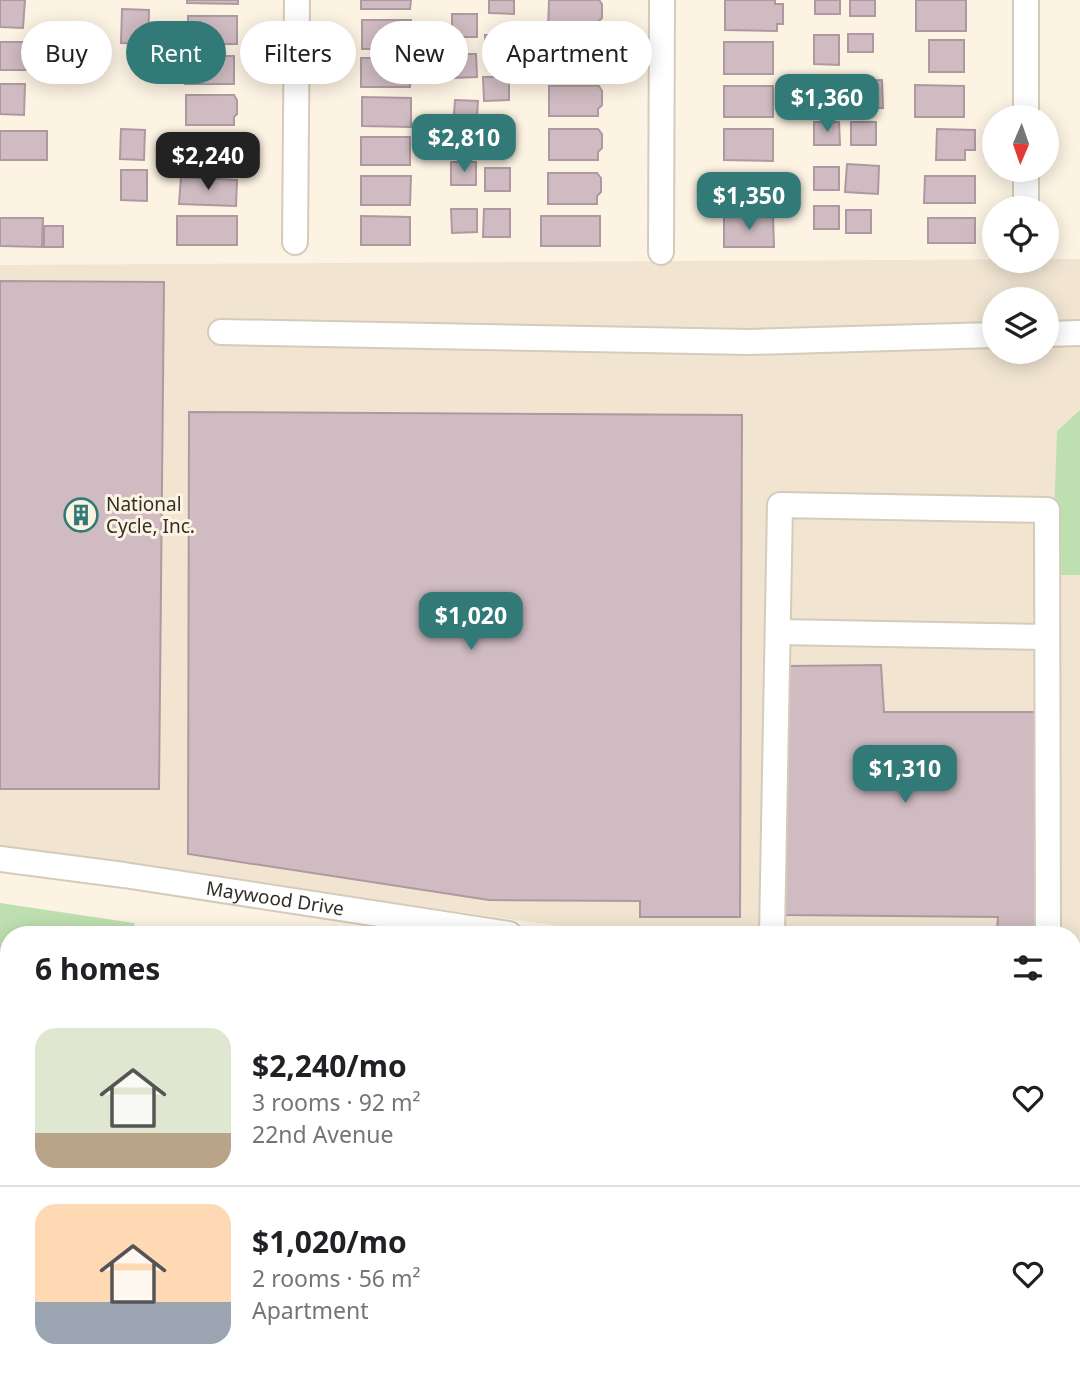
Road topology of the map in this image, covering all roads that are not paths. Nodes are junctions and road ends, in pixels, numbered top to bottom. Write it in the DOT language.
graph roads {
  1 [pos="297,0"];
  2 [pos="662,0"];
  3 [pos="1026,0"];
  4 [pos="1026,105"];
  5 [pos="295,242"];
  6 [pos="661,252"];
  7 [pos="221,332"];
  8 [pos="1080,333"];
  9 [pos="1059,334"];
  10 [pos="982,335"];
  11 [pos="779,632"];
  12 [pos="1047,637"];
  13 [pos="0,859"];
  14 [pos="386,925"];
  15 [pos="772,926"];
  16 [pos="1048,926"];
  1 -- 5 [label="street"];
  2 -- 6 [label="street"];
  3 -- 4 [label="street"];
  7 -- 10 [label="street"];
  8 -- 9 [label="street"];
  11 -- 12 [label="street"];
  11 -- 12 [label="street"];
  11 -- 15 [label="street"];
  12 -- 16 [label="street"];
  13 -- 14 [label="street, Maywood Drive"];
}
